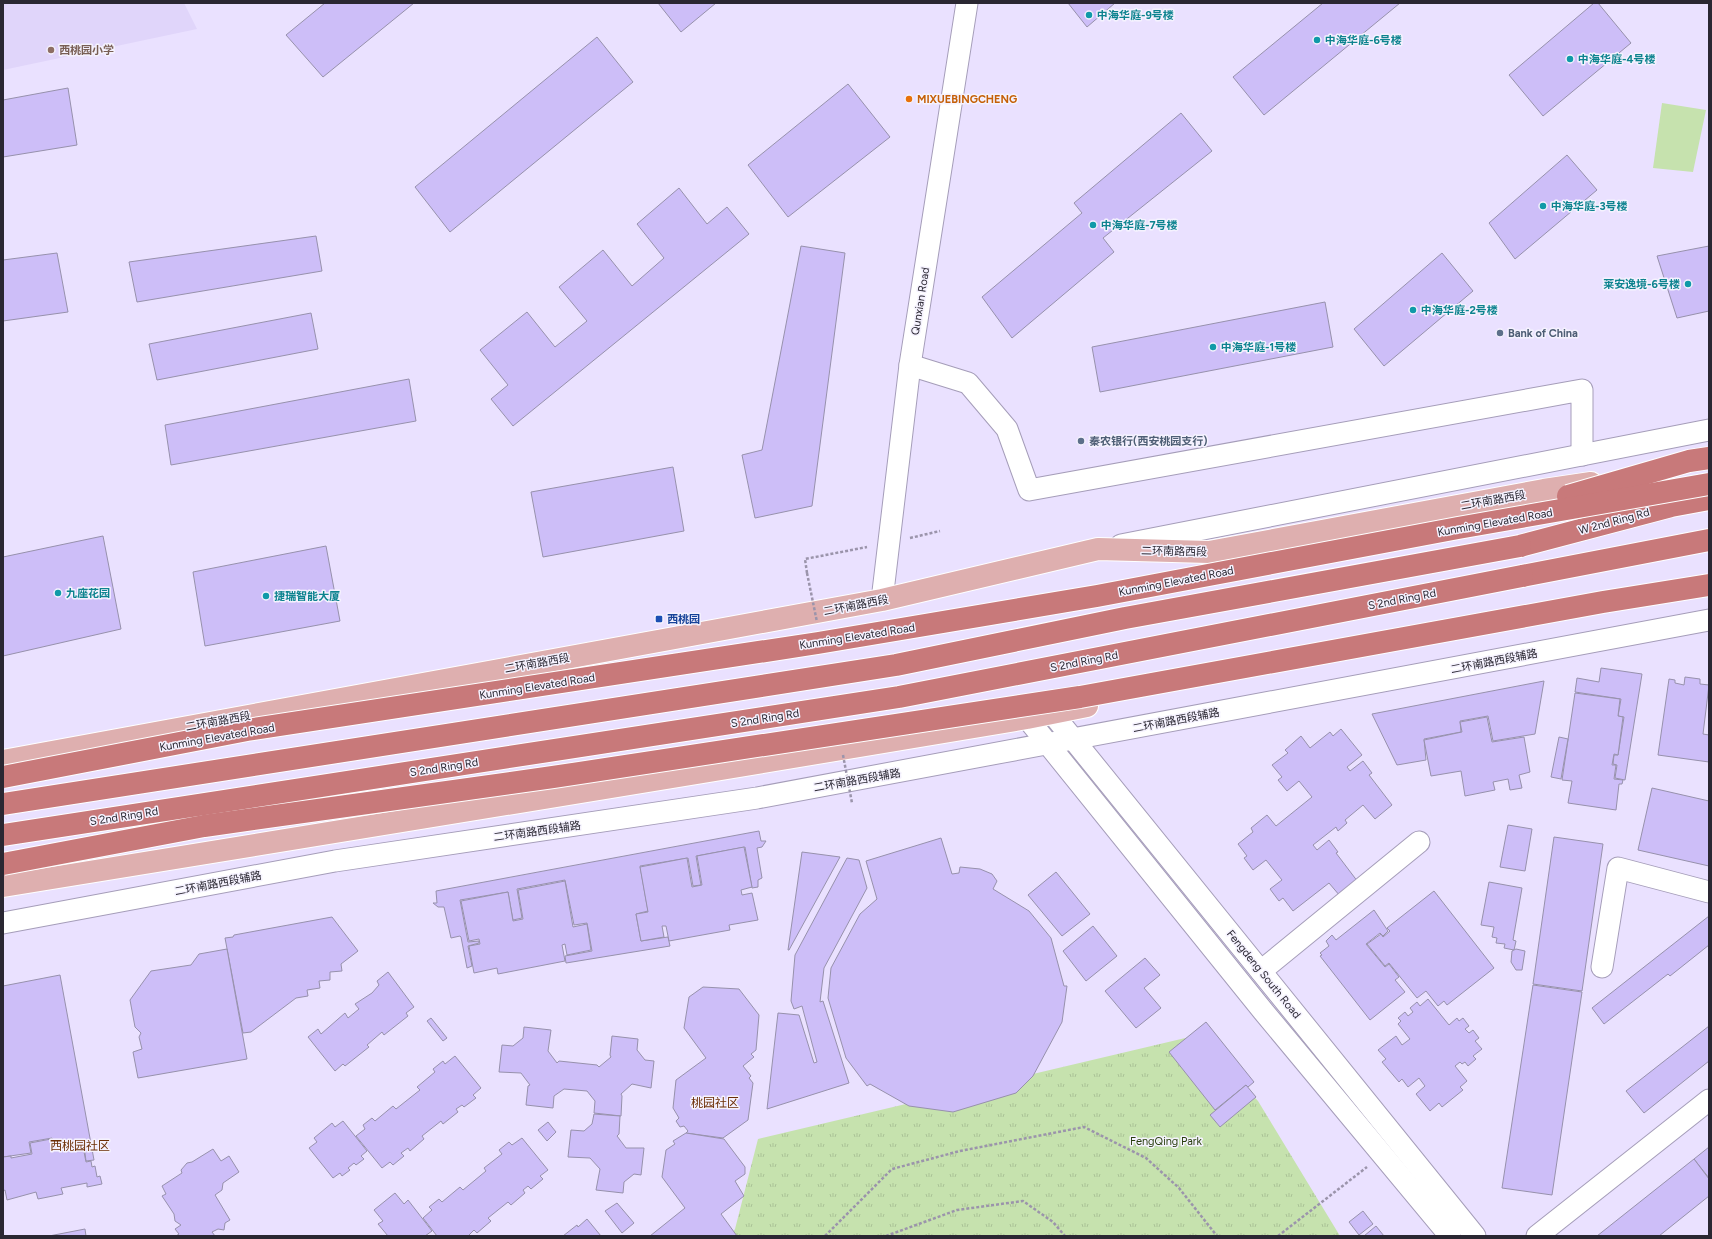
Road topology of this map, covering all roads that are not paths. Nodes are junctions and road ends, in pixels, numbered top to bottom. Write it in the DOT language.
graph roads {
  1 [pos="967,3"];
  2 [pos="910,365"];
  3 [pos="1709,430"];
  4 [pos="1582,455"];
  5 [pos="1709,458"];
  6 [pos="1709,464"];
  7 [pos="1709,484"];
  8 [pos="1709,499"];
  9 [pos="1458,528"];
  10 [pos="1709,540"];
  11 [pos="1098,549"];
  12 [pos="1709,586"];
  13 [pos="882,600"];
  14 [pos="1709,620"];
  15 [pos="1052,713"];
  16 [pos="1027,718"];
  17 [pos="1074,740"];
  18 [pos="1048,744"];
  19 [pos="3,761"];
  20 [pos="3,777"];
  21 [pos="3,804"];
  22 [pos="3,835"];
  23 [pos="1419,842"];
  24 [pos="3,864"];
  25 [pos="3,886"];
  26 [pos="1709,892"];
  27 [pos="3,923"];
  28 [pos="1602,967"];
  29 [pos="1261,971"];
  30 [pos="1709,1100"];
  31 [pos="1450,1236"];
  32 [pos="1476,1236"];
  33 [pos="1537,1236"];
  1 -- 2 [label="street, Qunxian Road"];
  2 -- 4 [label="street"];
  2 -- 13 [label="street, Qunxian Road"];
  3 -- 4 [label="street"];
  4 -- 11 [label="street"];
  5 -- 9 [label="highway, bridge"];
  6 -- 11 [label="main road, 二环南路西段"];
  7 -- 9 [label="highway, Kunming Elevated Road, bridge"];
  8 -- 21 [label="highway, W 2nd Ring Rd, bridge"];
  9 -- 20 [label="highway, Kunming Elevated Road, bridge"];
  10 -- 22 [label="highway, S 2nd Ring Rd, bridge"];
  11 -- 13 [label="main road, 二环南路西段"];
  12 -- 15 [label="main road"];
  12 -- 24 [label="highway, bridge"];
  13 -- 19 [label="main road, 二环南路西段"];
  14 -- 17 [label="street, 二环南路西段辅路"];
  15 -- 16 [label="main road"];
  15 -- 17 [label="street, Fengdeng South Road"];
  16 -- 18 [label="street"];
  16 -- 25 [label="main road"];
  17 -- 18 [label="street, 二环南路西段辅路"];
  17 -- 29 [label="street, Fengdeng South Road"];
  18 -- 27 [label="street, 二环南路西段辅路"];
  18 -- 31 [label="street"];
  23 -- 29 [label="street"];
  26 -- 28 [label="street"];
  29 -- 32 [label="street, Fengdeng South Road"];
  30 -- 33 [label="street"];
}
